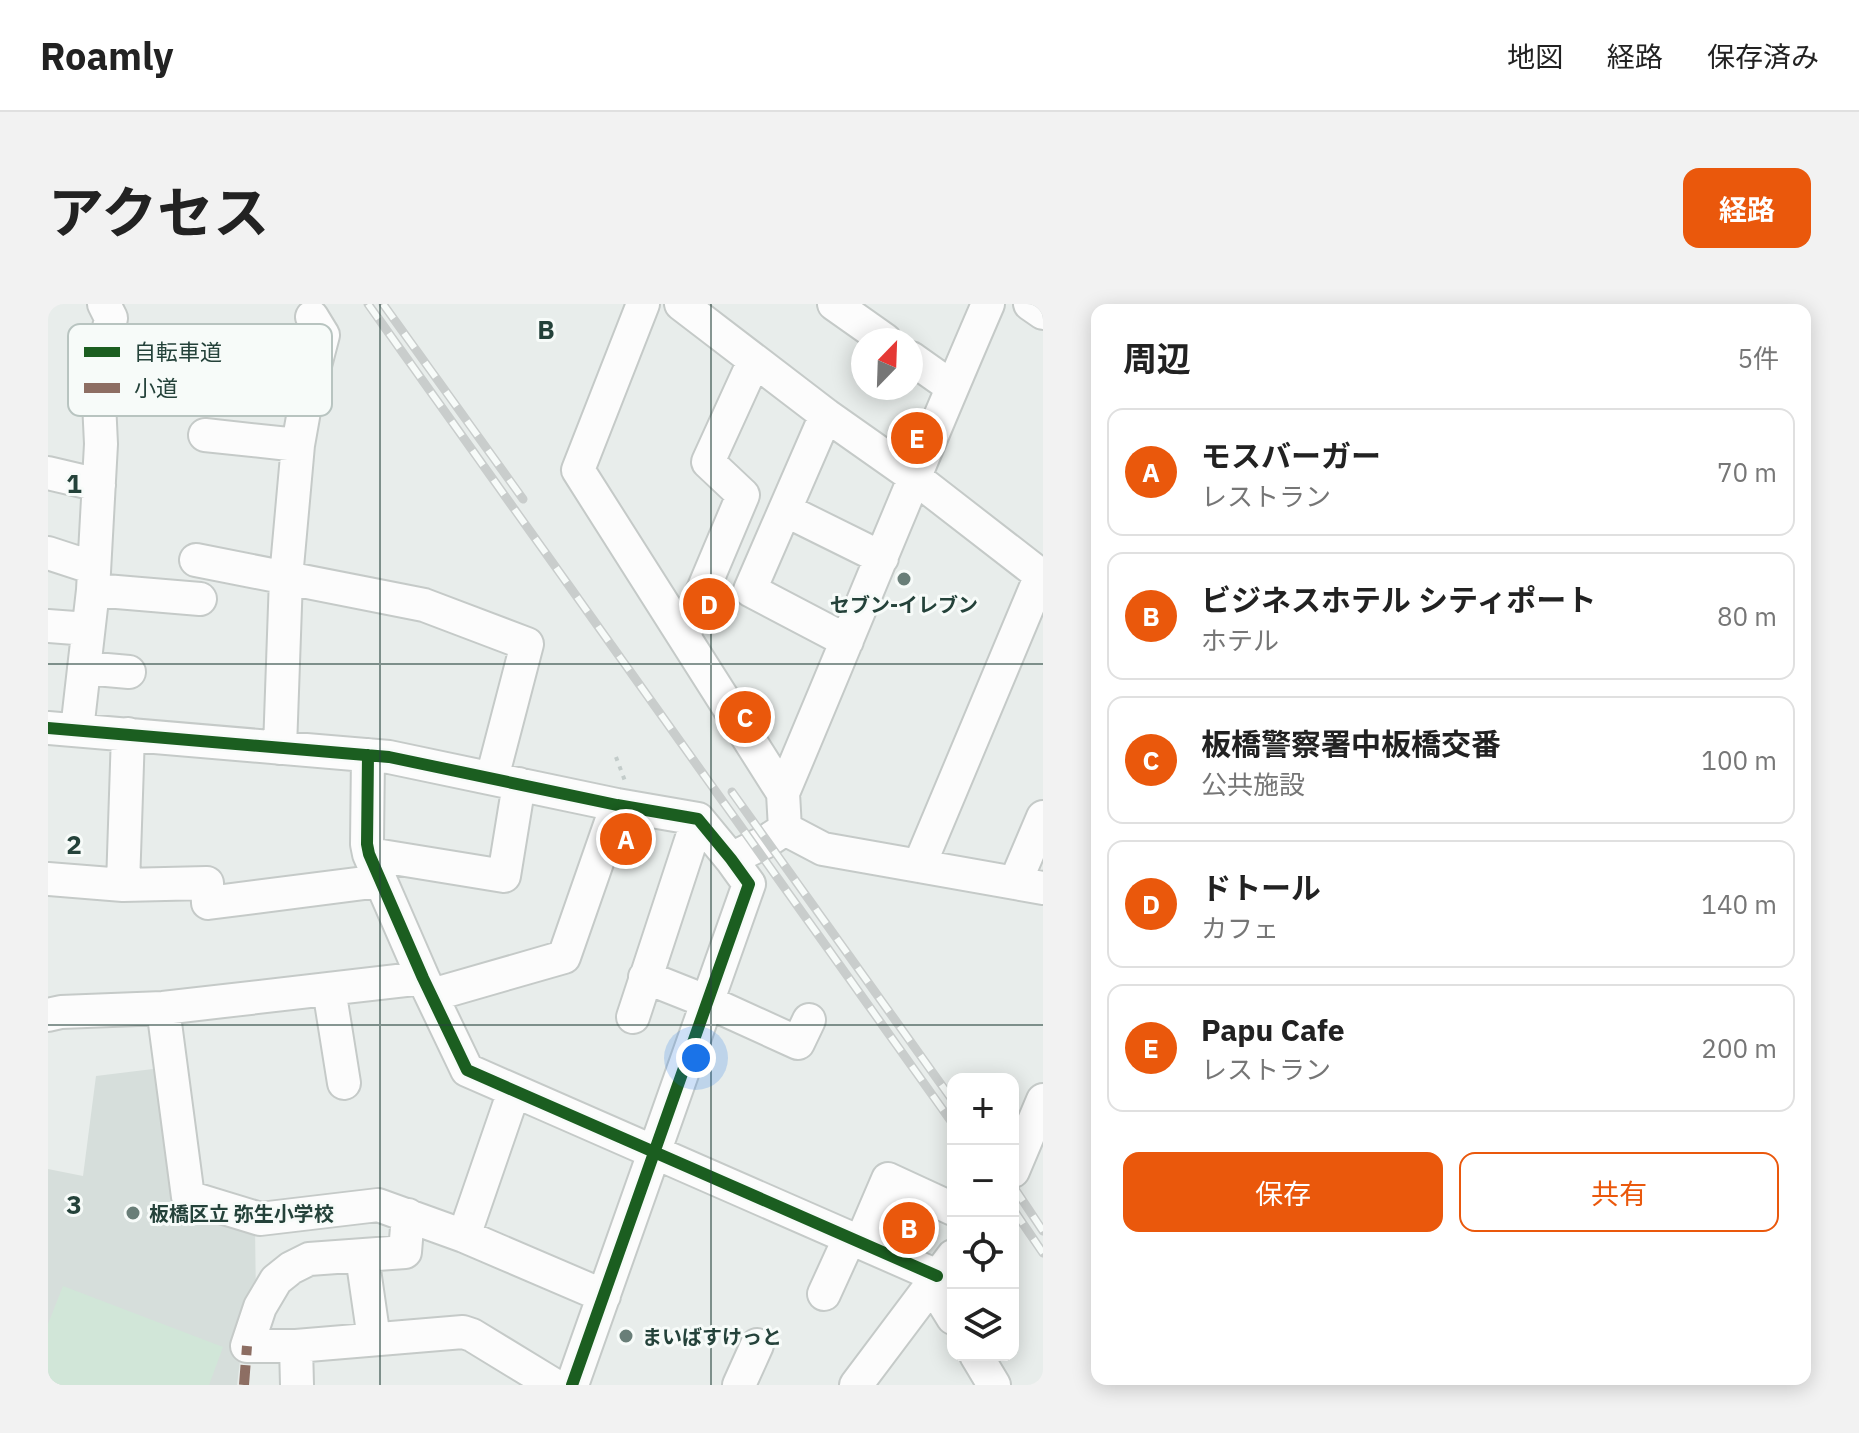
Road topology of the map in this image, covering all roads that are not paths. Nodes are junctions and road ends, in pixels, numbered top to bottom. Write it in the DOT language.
graph roads {
  1 [pos="643,304"];
  2 [pos="681,304"];
  3 [pos="834,304"];
  4 [pos="988,304"];
  5 [pos="1030,304"];
  6 [pos="1043,313"];
  7 [pos="312,317"];
  8 [pos="316,324"];
  9 [pos="868,328"];
  10 [pos="754,361"];
  11 [pos="923,366"];
  12 [pos="952,387"];
  13 [pos="826,415"];
  14 [pos="100,416"];
  15 [pos="303,416"];
  16 [pos="205,435"];
  17 [pos="298,445"];
  18 [pos="48,473"];
  19 [pos="914,477"];
  20 [pos="99,485"];
  21 [pos="785,510"];
  22 [pos="48,553"];
  23 [pos="882,558"];
  24 [pos="196,560"];
  25 [pos="1042,576"];
  26 [pos="286,578"];
  27 [pos="93,579"];
  28 [pos="200,599"];
  29 [pos="48,626"];
  30 [pos="88,629"];
  31 [pos="684,635"];
  32 [pos="847,641"];
  33 [pos="84,668"];
  34 [pos="129,672"];
  35 [pos="63,729"];
  36 [pos="128,734"];
  37 [pos="280,748"];
  38 [pos="368,755"];
  39 [pos="506,781"];
  40 [pos="783,793"];
  41 [pos="617,805"];
  42 [pos="1043,817"];
  43 [pos="698,819"];
  44 [pos="785,829"];
  45 [pos="731,859"];
  46 [pos="919,866"];
  47 [pos="375,868"];
  48 [pos="48,879"];
  49 [pos="123,885"];
  50 [pos="1029,885"];
  51 [pos="645,977"];
  52 [pos="428,987"];
  53 [pos="329,989"];
  54 [pos="708,1002"];
  55 [pos="163,1008"];
  56 [pos="48,1015"];
  57 [pos="633,1017"];
  58 [pos="809,1020"];
  59 [pos="344,1083"];
  60 [pos="514,1091"];
  61 [pos="1043,1100"];
  62 [pos="1037,1132"];
  63 [pos="654,1153"];
  64 [pos="1019,1161"];
  65 [pos="947,1206"];
  66 [pos="408,1215"];
  67 [pos="464,1236"];
  68 [pos="856,1240"];
  69 [pos="362,1256"];
  70 [pos="941,1272"];
  71 [pos="824,1294"];
  72 [pos="947,1295"];
  73 [pos="604,1296"];
  74 [pos="374,1339"];
  75 [pos="757,1345"];
  76 [pos="296,1346"];
  77 [pos="980,1361"];
  78 [pos="297,1385"];
  79 [pos="554,1385"];
  80 [pos="572,1385"];
  81 [pos="739,1385"];
  82 [pos="856,1385"];
  83 [pos="994,1385"];
  1 -- 31 [label="street"];
  2 -- 10 [label="street"];
  3 -- 9 [label="street"];
  4 -- 12 [label="street"];
  5 -- 6 [label="street"];
  7 -- 8 [label="street"];
  10 -- 13 [label="street"];
  10 -- 31 [label="street"];
  11 -- 12 [label="street"];
  12 -- 19 [label="street"];
  13 -- 19 [label="street"];
  13 -- 21 [label="street"];
  14 -- 20 [label="street"];
  15 -- 17 [label="street"];
  16 -- 17 [label="street"];
  17 -- 26 [label="street"];
  18 -- 20 [label="street"];
  19 -- 23 [label="street"];
  19 -- 25 [label="street"];
  20 -- 27 [label="street"];
  21 -- 23 [label="street"];
  21 -- 32 [label="street"];
  22 -- 27 [label="street"];
  23 -- 32 [label="street"];
  24 -- 26 [label="street"];
  25 -- 46 [label="street"];
  26 -- 37 [label="street"];
  26 -- 39 [label="street"];
  27 -- 28 [label="street"];
  27 -- 30 [label="street"];
  29 -- 30 [label="street"];
  30 -- 33 [label="street"];
  31 -- 40 [label="street"];
  32 -- 40 [label="street"];
  33 -- 34 [label="street"];
  33 -- 35 [label="street"];
  35 -- 36 [label="street"];
  36 -- 37 [label="street"];
  36 -- 49 [label="street"];
  37 -- 38 [label="street"];
  38 -- 39 [label="street"];
  38 -- 47 [label="street"];
  39 -- 41 [label="street"];
  39 -- 47 [label="street"];
  40 -- 44 [label="street"];
  41 -- 43 [label="street"];
  41 -- 52 [label="street"];
  42 -- 50 [label="street"];
  43 -- 45 [label="street"];
  43 -- 51 [label="street"];
  44 -- 45 [label="street"];
  44 -- 46 [label="street"];
  45 -- 54 [label="street"];
  46 -- 50 [label="street"];
  47 -- 49 [label="street"];
  47 -- 52 [label="street"];
  48 -- 49 [label="street"];
  51 -- 54 [label="street"];
  51 -- 57 [label="street"];
  52 -- 53 [label="street"];
  52 -- 60 [label="street"];
  53 -- 55 [label="street"];
  53 -- 59 [label="street"];
  54 -- 58 [label="street"];
  54 -- 63 [label="street"];
  55 -- 56 [label="street"];
  55 -- 66 [label="street"];
  60 -- 63 [label="street"];
  60 -- 67 [label="street"];
  61 -- 62 [label="street"];
  62 -- 64 [label="street"];
  63 -- 68 [label="street"];
  63 -- 73 [label="street"];
  65 -- 68 [label="street"];
  66 -- 67 [label="street"];
  66 -- 69 [label="street"];
  67 -- 73 [label="street"];
  68 -- 70 [label="street"];
  68 -- 71 [label="street"];
  69 -- 74 [label="street"];
  69 -- 76 [label="street"];
  70 -- 72 [label="street"];
  70 -- 82 [label="street"];
  73 -- 80 [label="street"];
  74 -- 76 [label="street"];
  74 -- 79 [label="street"];
  75 -- 81 [label="street"];
  76 -- 78 [label="street"];
  77 -- 83 [label="street"];
}
